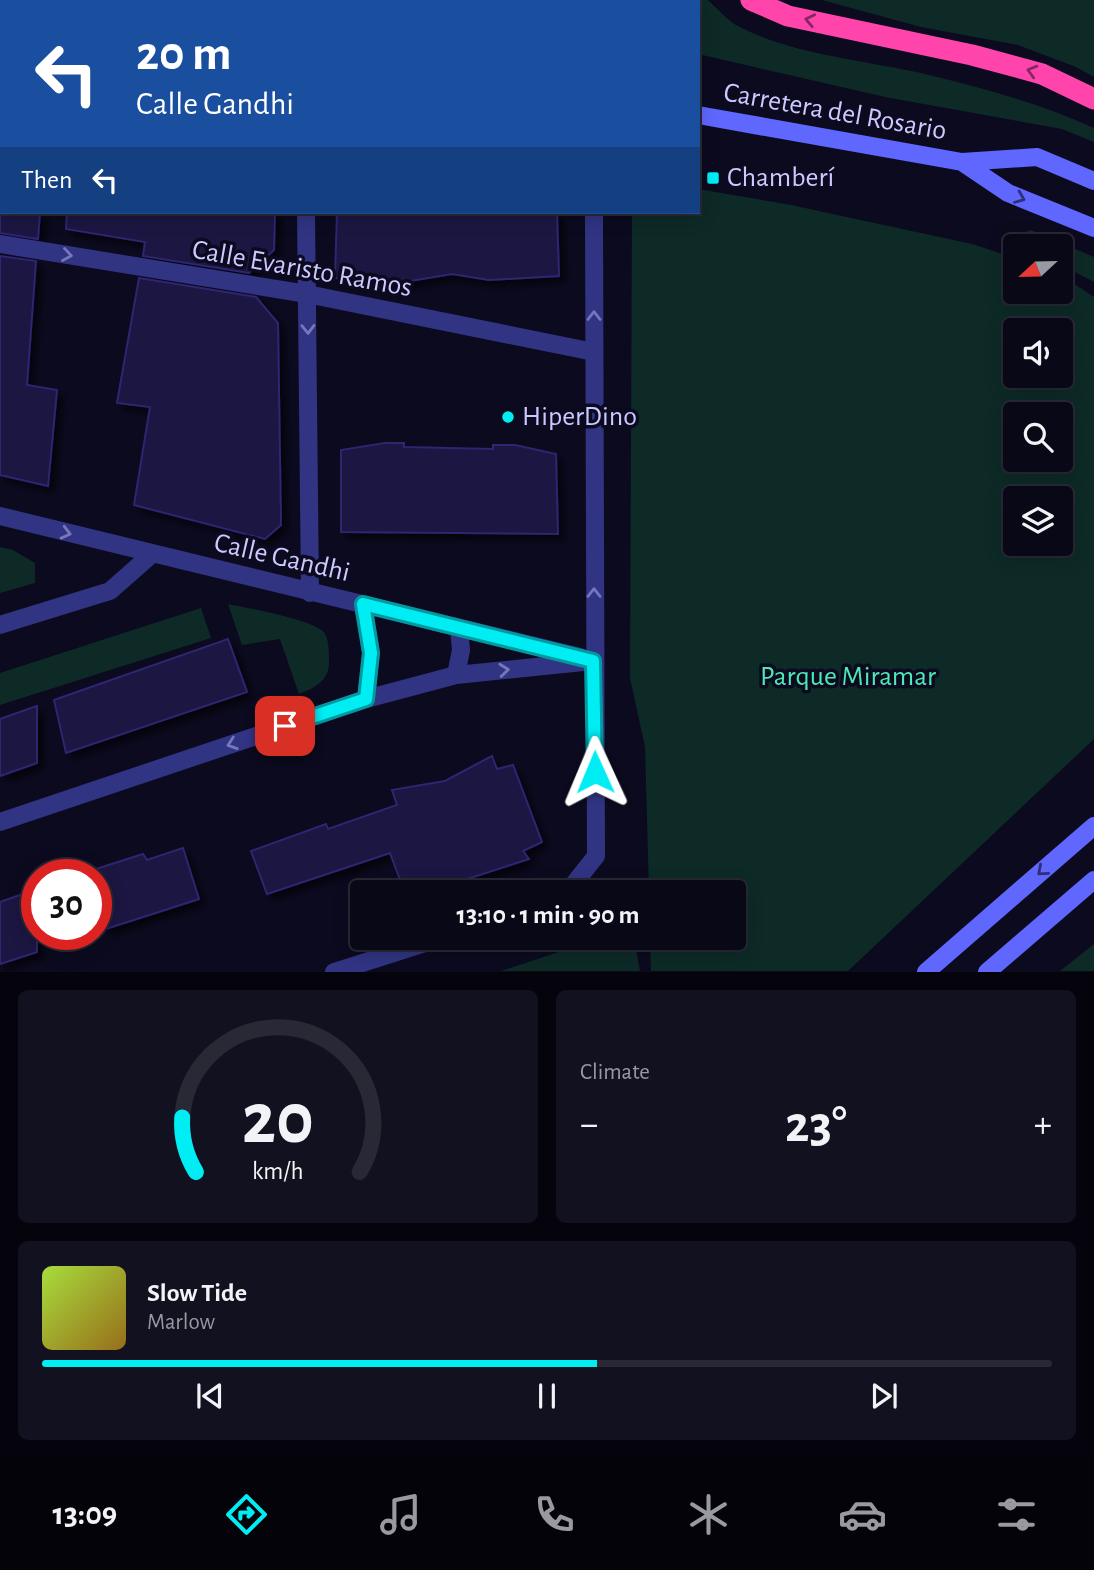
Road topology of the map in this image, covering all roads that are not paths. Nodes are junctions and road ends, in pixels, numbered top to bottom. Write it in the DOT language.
graph roads {
  1 [pos="751,0"];
  2 [pos="1094,99"];
  3 [pos="700,115"];
  4 [pos="962,162"];
  5 [pos="1094,181"];
  6 [pos="306,214"];
  7 [pos="594,214"];
  8 [pos="1093,228"];
  9 [pos="0,244"];
  10 [pos="307,294"];
  11 [pos="594,352"];
  12 [pos="0,516"];
  13 [pos="152,554"];
  14 [pos="310,593"];
  15 [pos="363,604"];
  16 [pos="0,625"];
  17 [pos="459,628"];
  18 [pos="593,661"];
  19 [pos="456,675"];
  20 [pos="366,699"];
  21 [pos="0,822"];
  22 [pos="1094,826"];
  23 [pos="577,880"];
  24 [pos="1094,880"];
  25 [pos="402,950"];
  26 [pos="334,971"];
  27 [pos="926,971"];
  28 [pos="987,971"];
  2 -- 1 [label="highway, one-way"];
  3 -- 4 [label="main road, Carretera del Rosario"];
  4 -- 5 [label="main road, Carretera del Rosario"];
  4 -- 8 [label="main road, Carretera del Rosario, one-way"];
  6 -- 10 [label="street"];
  11 -- 7 [label="street, one-way"];
  9 -- 10 [label="street, Calle Evaristo Ramos, one-way"];
  10 -- 11 [label="street, Calle Evaristo Ramos"];
  10 -- 14 [label="street, one-way"];
  18 -- 11 [label="street, one-way"];
  12 -- 13 [label="street, Calle Gandhi, one-way"];
  13 -- 14 [label="street, Calle Gandhi"];
  13 -- 16 [label="street"];
  14 -- 15 [label="street, Calle Gandhi"];
  15 -- 17 [label="street, Calle Gandhi"];
  15 -- 20 [label="street"];
  17 -- 18 [label="street, Calle Gandhi"];
  17 -- 19 [label="street"];
  19 -- 18 [label="street, one-way"];
  18 -- 23 [label="street"];
  19 -- 20 [label="street"];
  20 -- 21 [label="street, one-way"];
  22 -- 27 [label="main road, one-way"];
  24 -- 28 [label="main road"];
  25 -- 26 [label="street"];
}
